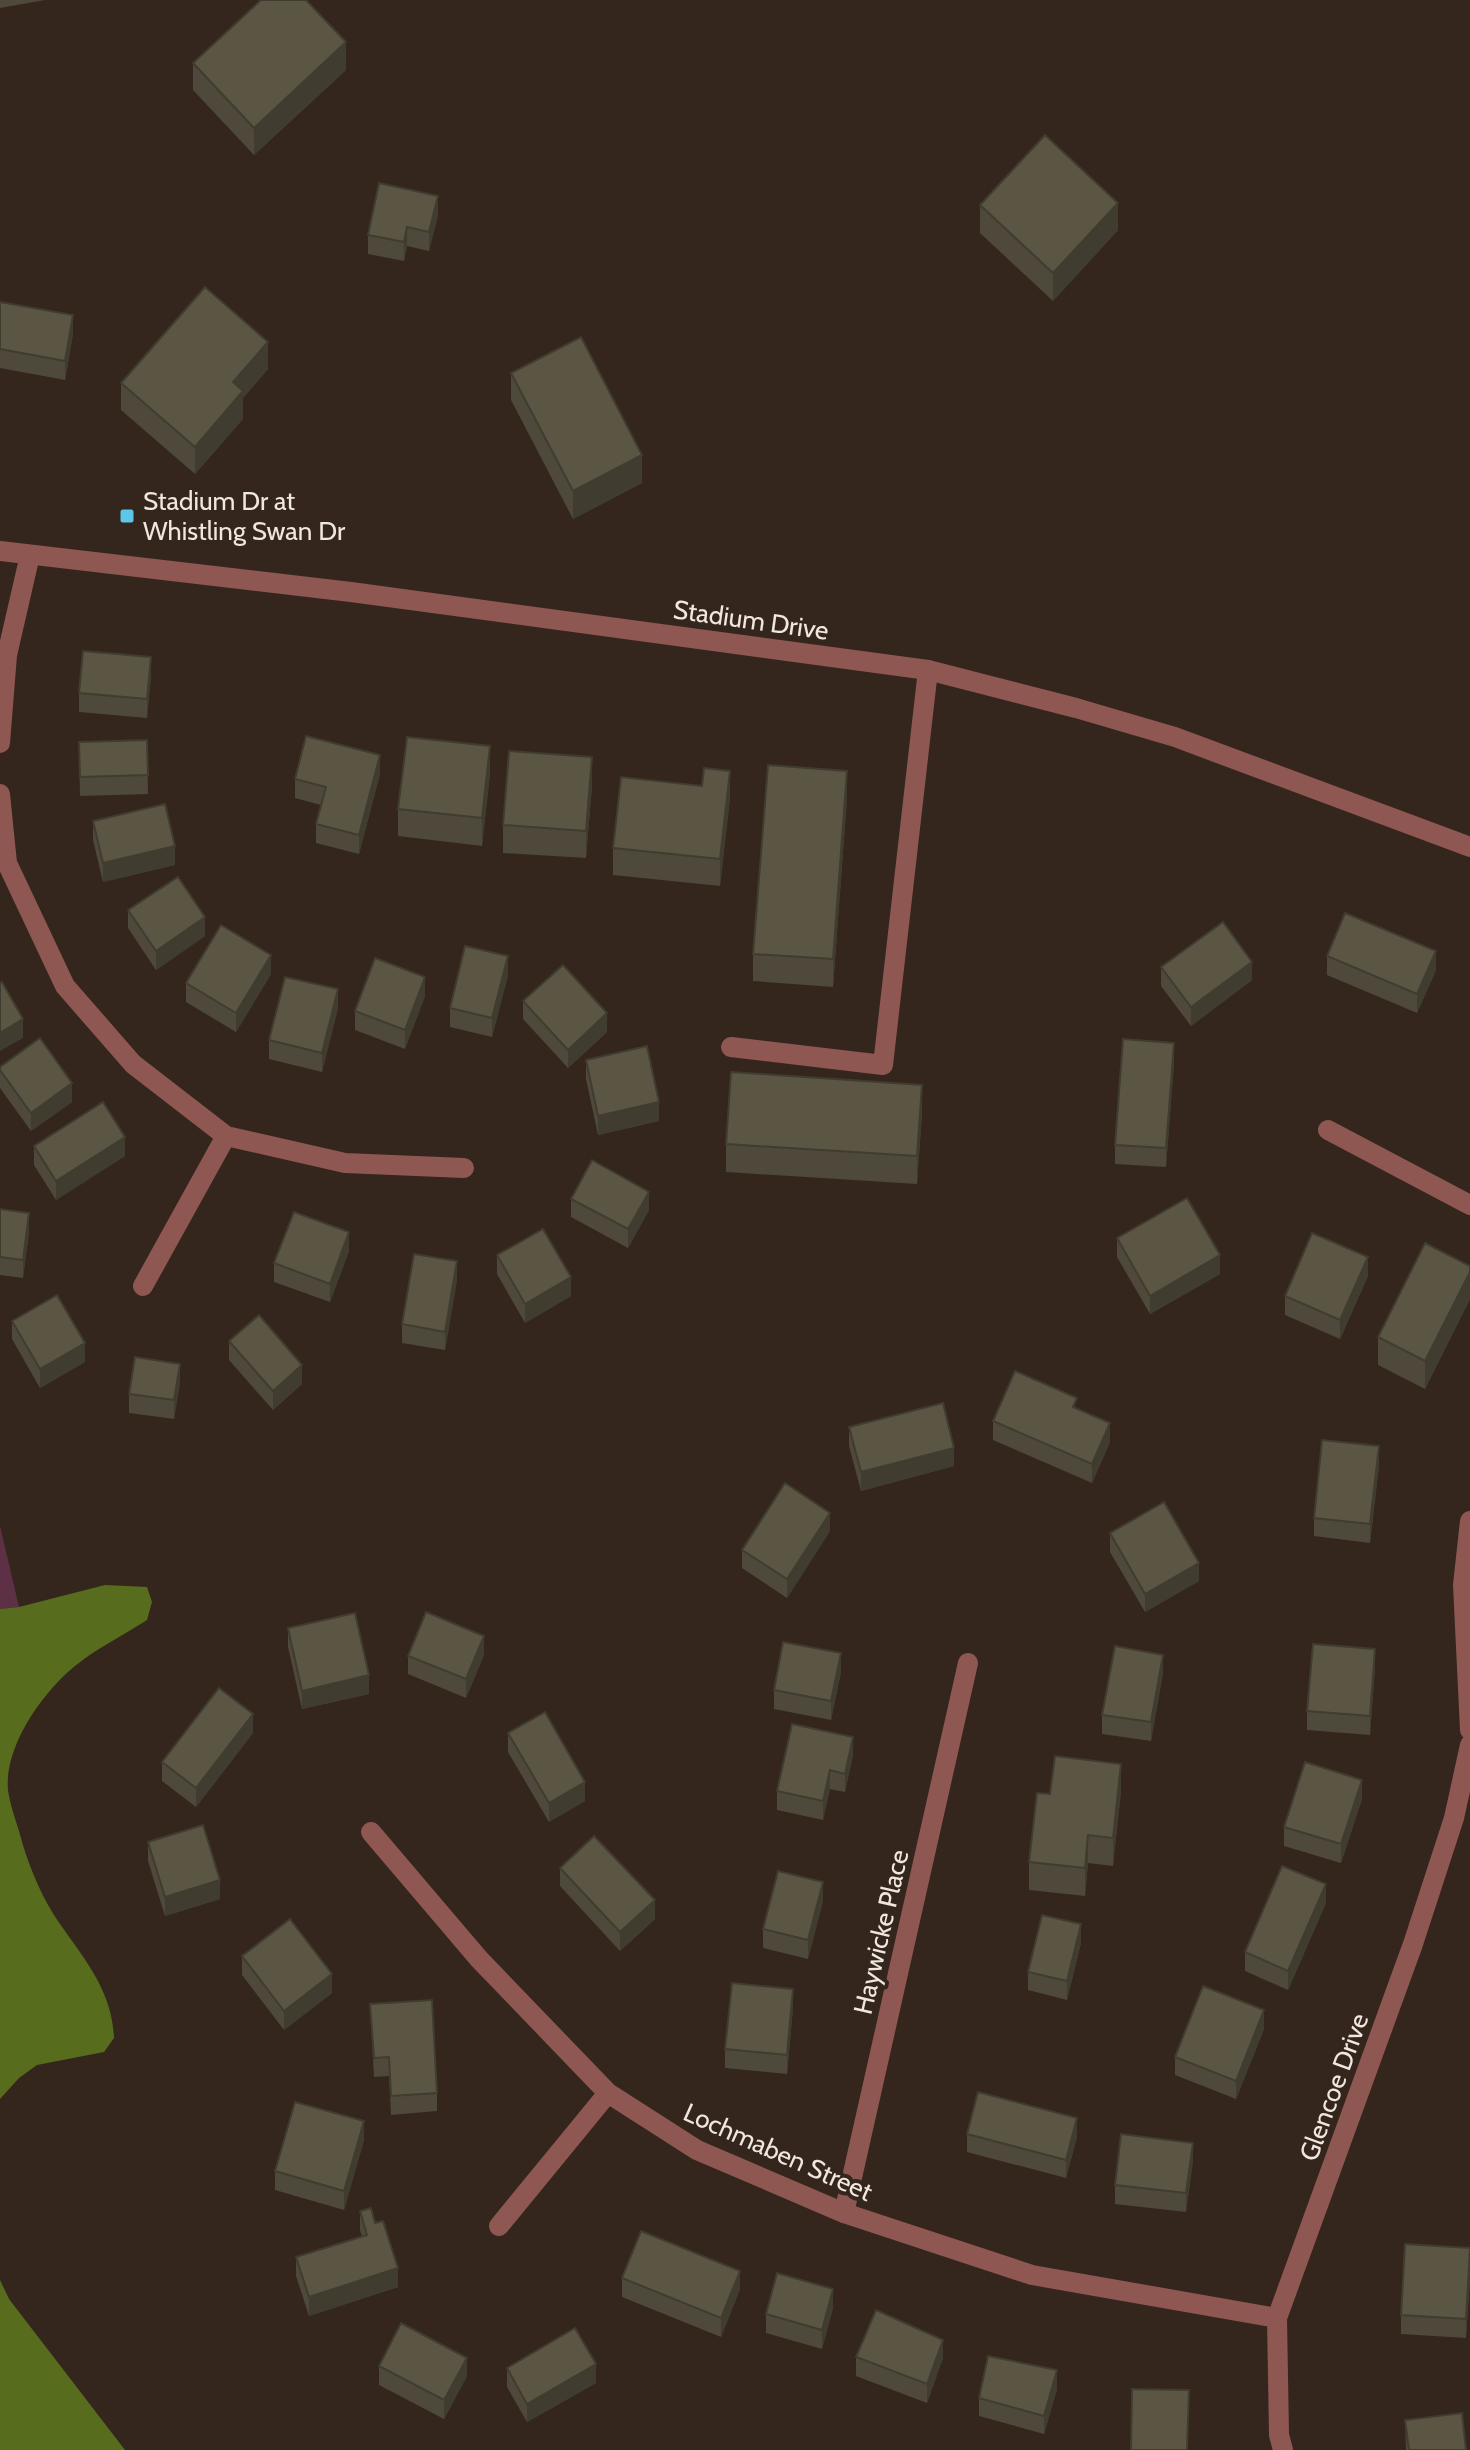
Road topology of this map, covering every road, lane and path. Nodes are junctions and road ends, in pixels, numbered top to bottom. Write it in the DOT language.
graph roads {
  1 [pos="0,551"];
  2 [pos="30,555"];
  3 [pos="928,670"];
  4 [pos="0,743"];
  5 [pos="0,794"];
  6 [pos="1470,847"];
  7 [pos="731,1047"];
  8 [pos="1328,1130"];
  9 [pos="226,1136"];
  10 [pos="464,1168"];
  11 [pos="1470,1205"];
  12 [pos="143,1286"];
  13 [pos="1470,1521"];
  14 [pos="968,1663"];
  15 [pos="1470,1730"];
  16 [pos="1470,1745"];
  17 [pos="371,1832"];
  18 [pos="608,2093"];
  19 [pos="844,2213"];
  20 [pos="499,2226"];
  21 [pos="1277,2318"];
  22 [pos="1283,2450"];
  1 -- 2 [label="street, Stadium Drive"];
  2 -- 3 [label="street, Stadium Drive"];
  2 -- 4 [label="street"];
  3 -- 6 [label="street, Stadium Drive"];
  3 -- 7 [label="street"];
  5 -- 9 [label="street"];
  8 -- 11 [label="street"];
  9 -- 10 [label="street"];
  9 -- 12 [label="street"];
  13 -- 15 [label="street"];
  14 -- 19 [label="street, Haywicke Place"];
  16 -- 21 [label="street, Glencoe Drive"];
  17 -- 18 [label="street, Lochmaben Street"];
  18 -- 19 [label="street, Lochmaben Street"];
  18 -- 20 [label="street"];
  19 -- 21 [label="street, Lochmaben Street"];
  21 -- 22 [label="street, Glencoe Drive"];
}
